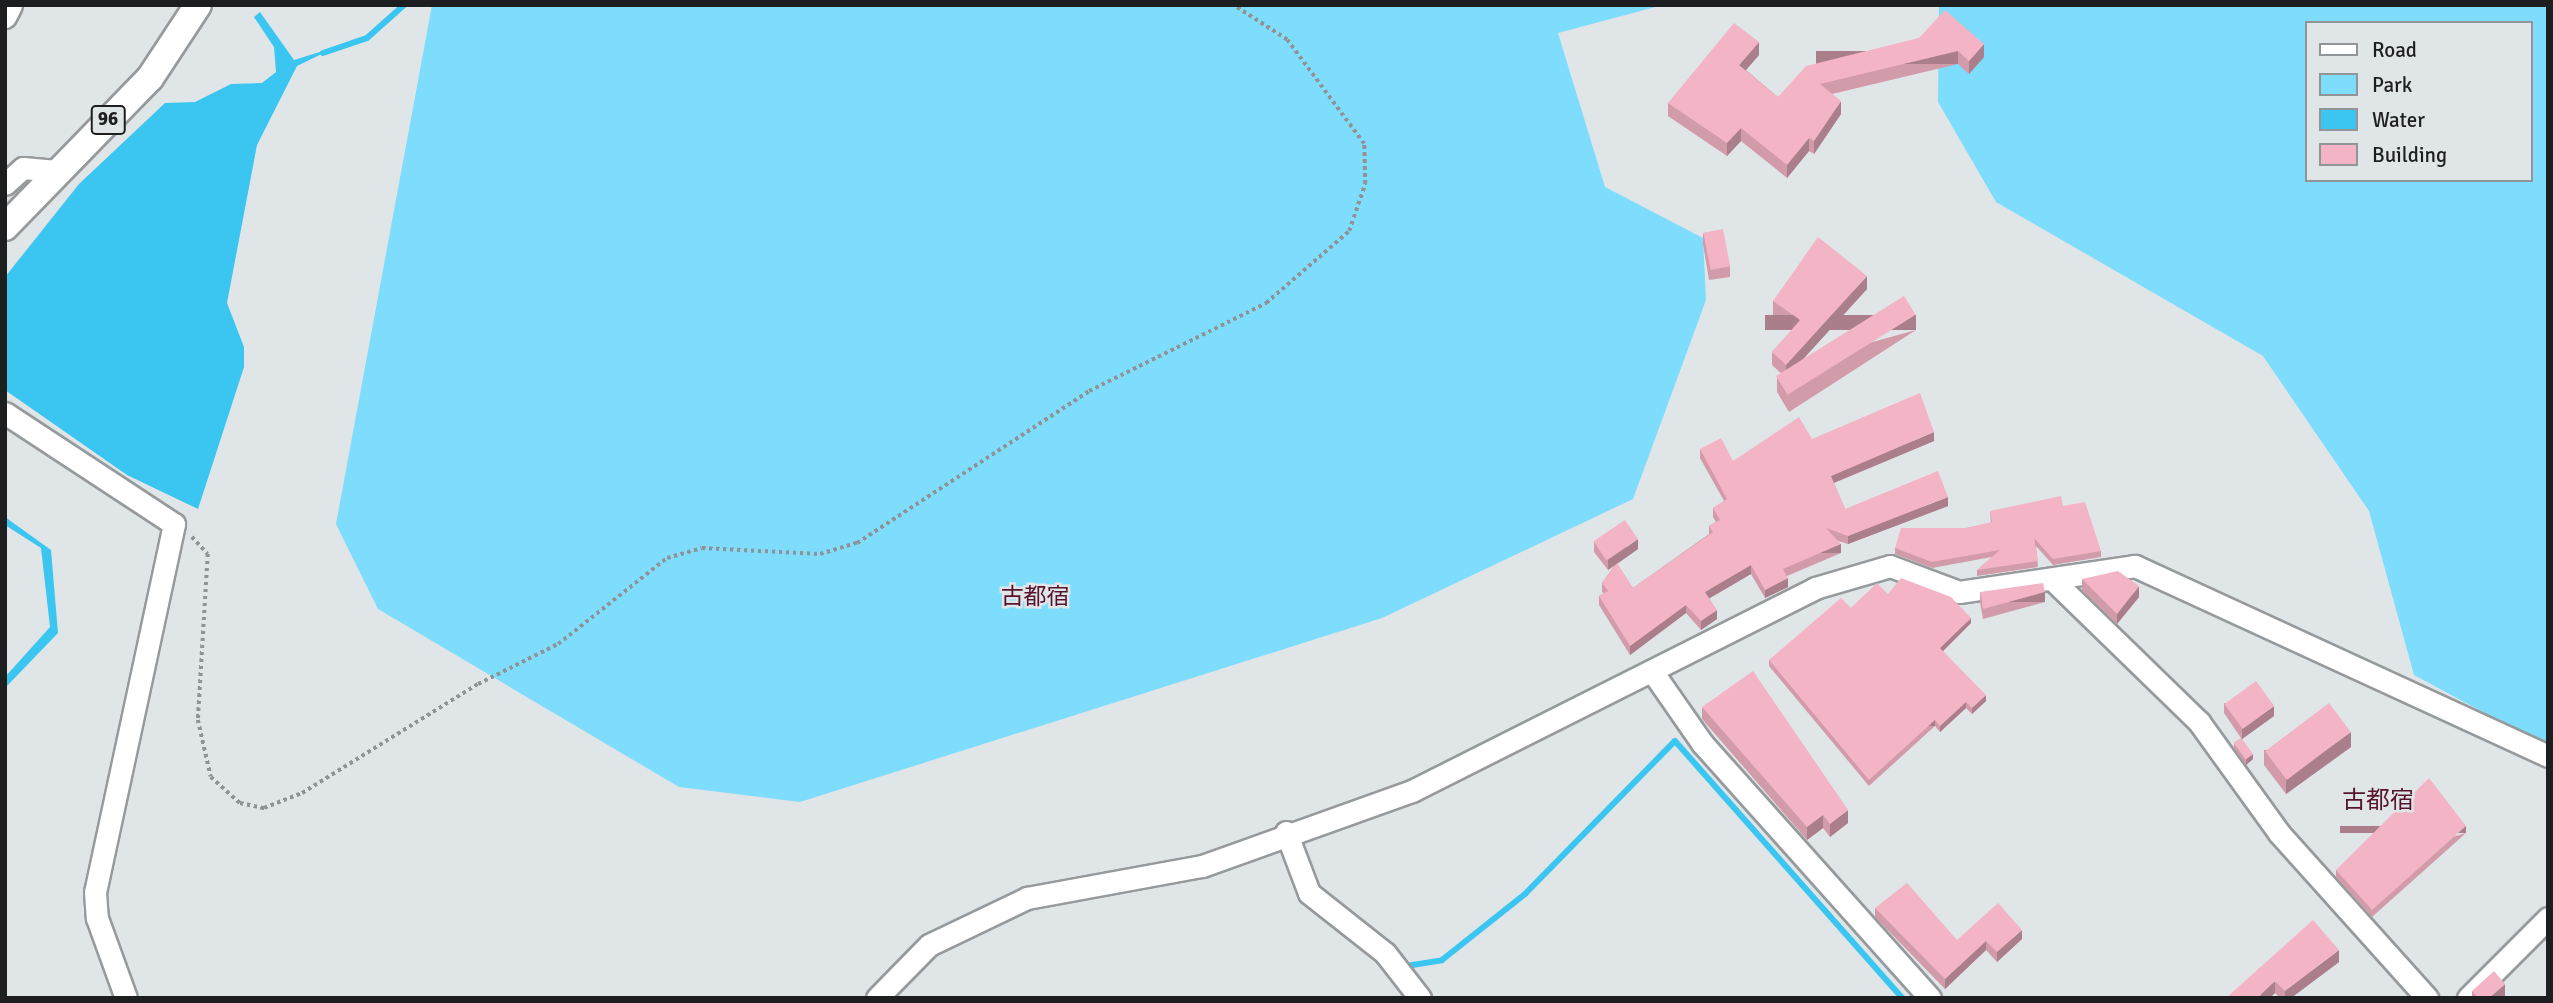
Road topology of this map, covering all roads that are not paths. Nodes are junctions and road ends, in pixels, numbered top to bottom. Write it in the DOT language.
graph roads {
  1 [pos="11,5"];
  2 [pos="198,5"];
  3 [pos="5,17"];
  4 [pos="57,171"];
  5 [pos="5,184"];
  6 [pos="5,227"];
  7 [pos="5,413"];
  8 [pos="2053,580"];
  9 [pos="1654,674"];
  10 [pos="2548,755"];
  11 [pos="1286,832"];
  12 [pos="2548,918"];
  13 [pos="126,998"];
  14 [pos="877,998"];
  15 [pos="1420,998"];
  16 [pos="1930,998"];
  17 [pos="2427,998"];
  18 [pos="2468,998"];
  1 -- 3 [label="street"];
  2 -- 4 [label="main road, 96"];
  4 -- 5 [label="street"];
  4 -- 6 [label="main road, 96"];
  7 -- 13 [label="street"];
  8 -- 9 [label="street"];
  8 -- 10 [label="street"];
  8 -- 17 [label="street"];
  9 -- 11 [label="street"];
  9 -- 16 [label="street"];
  11 -- 14 [label="street"];
  11 -- 15 [label="street"];
  12 -- 18 [label="street"];
}
